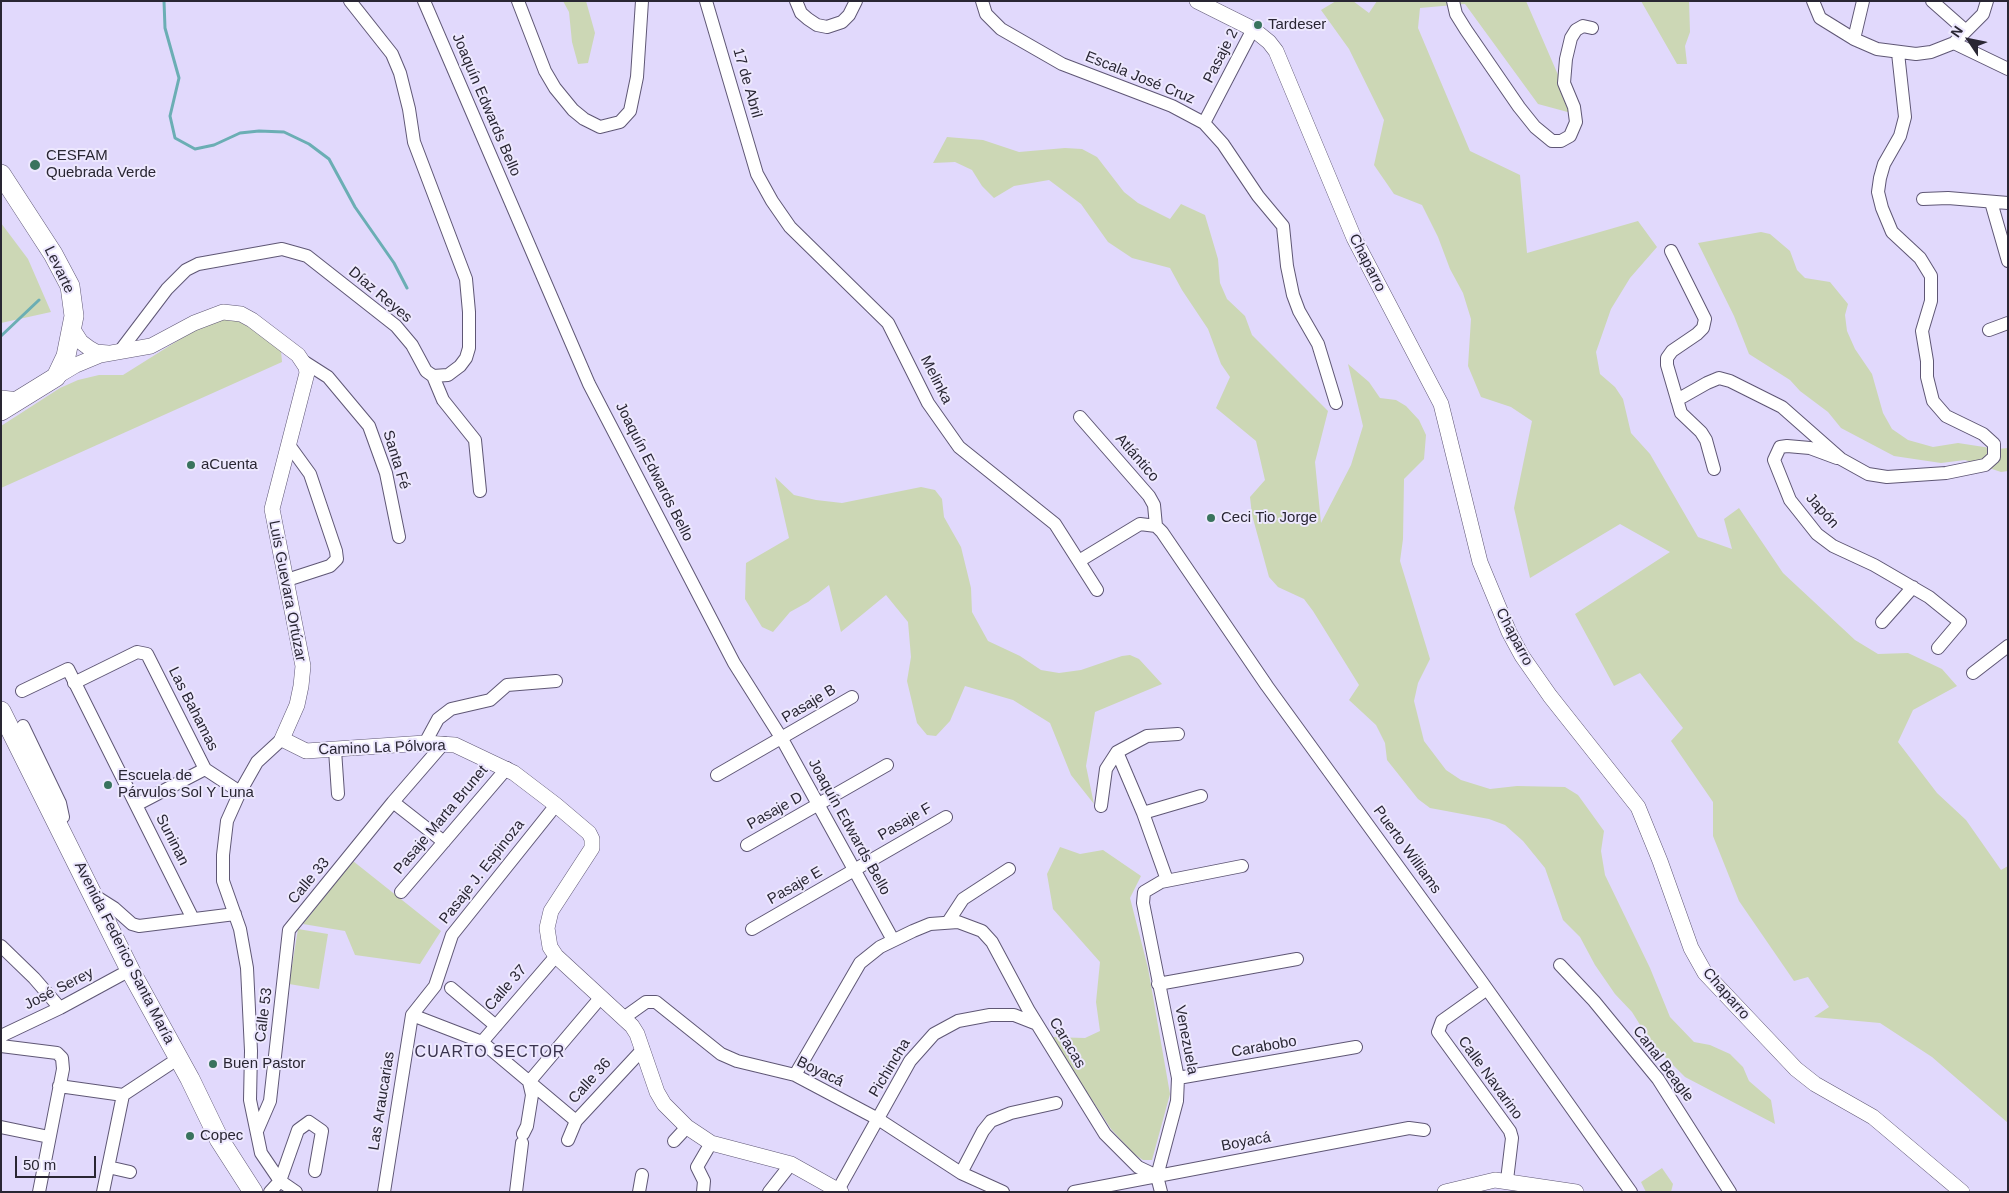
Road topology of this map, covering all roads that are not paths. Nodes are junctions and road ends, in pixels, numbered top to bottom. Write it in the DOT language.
graph roads {
  1 [pos="350,1"];
  2 [pos="424,1"];
  3 [pos="518,1"];
  4 [pos="642,1"];
  5 [pos="706,1"];
  6 [pos="796,1"];
  7 [pos="856,1"];
  8 [pos="982,1"];
  9 [pos="1197,1"];
  10 [pos="1453,1"];
  11 [pos="1813,1"];
  12 [pos="1863,1"];
  13 [pos="1932,1"];
  14 [pos="1986,1"];
  15 [pos="1592,28"];
  16 [pos="1252,29"];
  17 [pos="1966,31"];
  18 [pos="1854,40"];
  19 [pos="1954,43"];
  20 [pos="1898,53"];
  21 [pos="2008,70"];
  22 [pos="1204,123"];
  23 [pos="1,174"];
  24 [pos="757,174"];
  25 [pos="1923,199"];
  26 [pos="1991,202"];
  27 [pos="2008,203"];
  28 [pos="1671,251"];
  29 [pos="2008,261"];
  30 [pos="2008,323"];
  31 [pos="72,328"];
  32 [pos="1988,330"];
  33 [pos="114,352"];
  34 [pos="303,361"];
  35 [pos="433,376"];
  36 [pos="56,377"];
  37 [pos="10,399"];
  38 [pos="1677,400"];
  39 [pos="1336,403"];
  40 [pos="1,411"];
  41 [pos="1080,417"];
  42 [pos="289,445"];
  43 [pos="1841,460"];
  44 [pos="1714,469"];
  45 [pos="480,491"];
  46 [pos="1156,526"];
  47 [pos="399,537"];
  48 [pos="1078,561"];
  49 [pos="287,580"];
  50 [pos="1913,587"];
  51 [pos="1098,590"];
  52 [pos="1882,622"];
  53 [pos="2008,646"];
  54 [pos="1938,648"];
  55 [pos="1973,673"];
  56 [pos="556,681"];
  57 [pos="74,684"];
  58 [pos="22,690"];
  59 [pos="852,697"];
  60 [pos="1,711"];
  61 [pos="23,726"];
  62 [pos="1178,734"];
  63 [pos="282,739"];
  64 [pos="782,739"];
  65 [pos="425,743"];
  66 [pos="444,744"];
  67 [pos="335,750"];
  68 [pos="1117,752"];
  69 [pos="887,765"];
  70 [pos="506,768"];
  71 [pos="205,769"];
  72 [pos="717,775"];
  73 [pos="240,792"];
  74 [pos="338,794"];
  75 [pos="1201,796"];
  76 [pos="392,802"];
  77 [pos="136,805"];
  78 [pos="556,805"];
  79 [pos="818,806"];
  80 [pos="1101,806"];
  81 [pos="1143,813"];
  82 [pos="946,818"];
  83 [pos="57,822"];
  84 [pos="444,842"];
  85 [pos="747,845"];
  86 [pos="1242,866"];
  87 [pos="1009,869"];
  88 [pos="855,870"];
  89 [pos="1167,880"];
  90 [pos="401,892"];
  91 [pos="95,896"];
  92 [pos="235,914"];
  93 [pos="193,919"];
  94 [pos="953,922"];
  95 [pos="752,929"];
  96 [pos="289,930"];
  97 [pos="893,940"];
  98 [pos="1,946"];
  99 [pos="556,956"];
  100 [pos="1297,960"];
  101 [pos="1560,965"];
  102 [pos="130,970"];
  103 [pos="1158,984"];
  104 [pos="452,988"];
  105 [pos="1487,989"];
  106 [pos="601,997"];
  107 [pos="60,1008"];
  108 [pos="412,1015"];
  109 [pos="625,1018"];
  110 [pos="1037,1024"];
  111 [pos="496,1026"];
  112 [pos="2,1040"];
  113 [pos="482,1042"];
  114 [pos="1356,1047"];
  115 [pos="643,1049"];
  116 [pos="179,1058"];
  117 [pos="795,1075"];
  118 [pos="1178,1078"];
  119 [pos="529,1082"];
  120 [pos="59,1086"];
  121 [pos="123,1095"];
  122 [pos="1056,1103"];
  123 [pos="878,1119"];
  124 [pos="576,1121"];
  125 [pos="1,1127"];
  126 [pos="687,1127"];
  127 [pos="1424,1130"];
  128 [pos="257,1131"];
  129 [pos="49,1137"];
  130 [pos="568,1140"];
  131 [pos="674,1141"];
  132 [pos="711,1143"];
  133 [pos="791,1164"];
  134 [pos="108,1167"];
  135 [pos="315,1170"];
  136 [pos="130,1172"];
  137 [pos="961,1173"];
  138 [pos="642,1175"];
  139 [pos="1157,1176"];
  140 [pos="1507,1180"];
  141 [pos="280,1181"];
  142 [pos="839,1191"];
  143 [pos="1960,1191"];
  144 [pos="40,1192"];
  145 [pos="103,1192"];
  146 [pos="253,1192"];
  147 [pos="270,1192"];
  148 [pos="296,1192"];
  149 [pos="384,1192"];
  150 [pos="516,1192"];
  151 [pos="639,1192"];
  152 [pos="702,1192"];
  153 [pos="768,1192"];
  154 [pos="1003,1192"];
  155 [pos="1074,1192"];
  156 [pos="1161,1192"];
  157 [pos="1445,1192"];
  158 [pos="1576,1192"];
  159 [pos="1631,1192"];
  160 [pos="1730,1192"];
  1 -- 35 [label="street"];
  2 -- 64 [label="street, Joaquín Edwards Bello"];
  3 -- 4 [label="street"];
  5 -- 24 [label="street, 17 de Abril"];
  6 -- 7 [label="street"];
  8 -- 22 [label="street, Escala José Cruz"];
  9 -- 16 [label="street, Chaparro"];
  10 -- 15 [label="street"];
  11 -- 18 [label="street"];
  12 -- 18 [label="street"];
  13 -- 17 [label="street"];
  14 -- 17 [label="street"];
  16 -- 22 [label="street, Pasaje 2"];
  16 -- 143 [label="street, Chaparro"];
  17 -- 19 [label="street"];
  18 -- 20 [label="street"];
  19 -- 20 [label="street"];
  19 -- 21 [label="street"];
  20 -- 43 [label="street"];
  22 -- 39 [label="street, Escala José Cruz"];
  23 -- 31 [label="main road, Levarte"];
  24 -- 48 [label="street, Melinka"];
  25 -- 26 [label="street"];
  26 -- 27 [label="street"];
  26 -- 29 [label="street"];
  28 -- 38 [label="street"];
  30 -- 32 [label="street"];
  31 -- 33 [label="street"];
  31 -- 36 [label="main road, Levarte"];
  33 -- 34 [label="street"];
  33 -- 35 [label="street, Díaz Reyes"];
  33 -- 36 [label="street"];
  34 -- 42 [label="street, Luis Guevara Ortúzar"];
  34 -- 47 [label="street, Santa Fé"];
  35 -- 45 [label="street, Díaz Reyes"];
  36 -- 37 [label="main road"];
  37 -- 40 [label="main road"];
  38 -- 43 [label="street"];
  38 -- 44 [label="street"];
  41 -- 46 [label="street, Atlántico"];
  42 -- 49 [label="street, Luis Guevara Ortúzar"];
  42 -- 49 [label="street"];
  43 -- 50 [label="street, Japón"];
  46 -- 48 [label="street"];
  46 -- 105 [label="street, Puerto Williams"];
  48 -- 51 [label="street, Melinka"];
  49 -- 63 [label="street, Luis Guevara Ortúzar"];
  50 -- 52 [label="street"];
  50 -- 54 [label="street, Japón"];
  53 -- 55 [label="street"];
  56 -- 65 [label="street"];
  57 -- 58 [label="street, Suninan"];
  57 -- 71 [label="street, Las Bahamas"];
  57 -- 77 [label="street, Suninan"];
  59 -- 64 [label="street, Pasaje B"];
  60 -- 83 [label="main road, Avenida Federico Santa María"];
  61 -- 83 [label="street"];
  62 -- 68 [label="street"];
  63 -- 67 [label="street, Camino La Pólvora"];
  63 -- 73 [label="street"];
  64 -- 72 [label="street, Pasaje B"];
  64 -- 79 [label="street, Joaquín Edwards Bello"];
  65 -- 66 [label="street, Camino La Pólvora"];
  65 -- 67 [label="street, Camino La Pólvora"];
  66 -- 70 [label="street, Camino La Pólvora"];
  66 -- 76 [label="street, Calle 33"];
  67 -- 74 [label="street"];
  68 -- 80 [label="street"];
  68 -- 81 [label="street"];
  69 -- 79 [label="street, Pasaje D"];
  70 -- 78 [label="street, Camino La Pólvora"];
  70 -- 84 [label="street, Pasaje Marta Brunet"];
  71 -- 73 [label="street, Las Bahamas"];
  71 -- 77 [label="street"];
  73 -- 92 [label="street"];
  75 -- 81 [label="street"];
  76 -- 84 [label="street"];
  76 -- 96 [label="street, Calle 33"];
  77 -- 93 [label="street, Suninan"];
  78 -- 99 [label="street, Camino La Pólvora"];
  78 -- 108 [label="street, Pasaje J. Espinoza"];
  79 -- 85 [label="street, Pasaje D"];
  79 -- 88 [label="street, Joaquín Edwards Bello"];
  81 -- 89 [label="street"];
  82 -- 88 [label="street, Pasaje F"];
  83 -- 91 [label="main road, Avenida Federico Santa María"];
  84 -- 90 [label="street, Pasaje Marta Brunet"];
  86 -- 89 [label="street"];
  87 -- 94 [label="street"];
  88 -- 95 [label="street, Pasaje E"];
  88 -- 97 [label="street, Joaquín Edwards Bello"];
  89 -- 103 [label="street, Venezuela"];
  91 -- 93 [label="street"];
  91 -- 102 [label="main road, Avenida Federico Santa María"];
  92 -- 93 [label="street"];
  92 -- 128 [label="street"];
  94 -- 97 [label="street"];
  94 -- 110 [label="street, Caracas"];
  96 -- 128 [label="street, Calle 53"];
  97 -- 117 [label="street"];
  98 -- 107 [label="street"];
  99 -- 106 [label="street, Camino La Pólvora"];
  99 -- 111 [label="street, Calle 37"];
  100 -- 103 [label="street"];
  101 -- 160 [label="street, Canal Beagle"];
  102 -- 107 [label="street, José Serey"];
  102 -- 116 [label="main road, Avenida Federico Santa María"];
  103 -- 118 [label="street, Venezuela"];
  104 -- 111 [label="street"];
  105 -- 140 [label="street, Calle Navarino"];
  105 -- 159 [label="street, Puerto Williams"];
  106 -- 109 [label="street, Camino La Pólvora"];
  106 -- 119 [label="street"];
  107 -- 112 [label="street, José Serey"];
  108 -- 113 [label="street"];
  108 -- 149 [label="street, Las Araucarias"];
  109 -- 115 [label="street, Camino La Pólvora"];
  109 -- 117 [label="street, Boyacá"];
  110 -- 123 [label="street, Pichincha"];
  110 -- 139 [label="street, Caracas"];
  111 -- 113 [label="street, Calle 37"];
  112 -- 120 [label="street"];
  113 -- 119 [label="street"];
  114 -- 118 [label="street, Carabobo"];
  115 -- 124 [label="street, Calle 36"];
  115 -- 126 [label="street, Camino La Pólvora"];
  116 -- 121 [label="street"];
  116 -- 146 [label="main road, Avenida Federico Santa María"];
  117 -- 123 [label="street, Boyacá"];
  118 -- 139 [label="street, Venezuela"];
  119 -- 124 [label="street"];
  119 -- 150 [label="street"];
  120 -- 121 [label="street"];
  120 -- 129 [label="street"];
  121 -- 134 [label="street"];
  122 -- 137 [label="street"];
  123 -- 137 [label="street, Boyacá"];
  123 -- 142 [label="street, Pichincha"];
  124 -- 130 [label="street, Calle 36"];
  125 -- 129 [label="street"];
  126 -- 131 [label="street"];
  126 -- 132 [label="street, Camino La Pólvora"];
  127 -- 139 [label="street, Boyacá"];
  128 -- 141 [label="street"];
  129 -- 144 [label="street"];
  132 -- 133 [label="street, Camino La Pólvora"];
  132 -- 152 [label="street"];
  133 -- 142 [label="street, Camino La Pólvora"];
  133 -- 153 [label="street"];
  134 -- 136 [label="street"];
  134 -- 145 [label="street"];
  135 -- 141 [label="street"];
  137 -- 154 [label="street, Boyacá"];
  138 -- 151 [label="street"];
  139 -- 155 [label="street, Boyacá"];
  139 -- 156 [label="street, Venezuela"];
  140 -- 157 [label="street"];
  140 -- 158 [label="street"];
  141 -- 147 [label="street"];
  141 -- 148 [label="street"];
}
